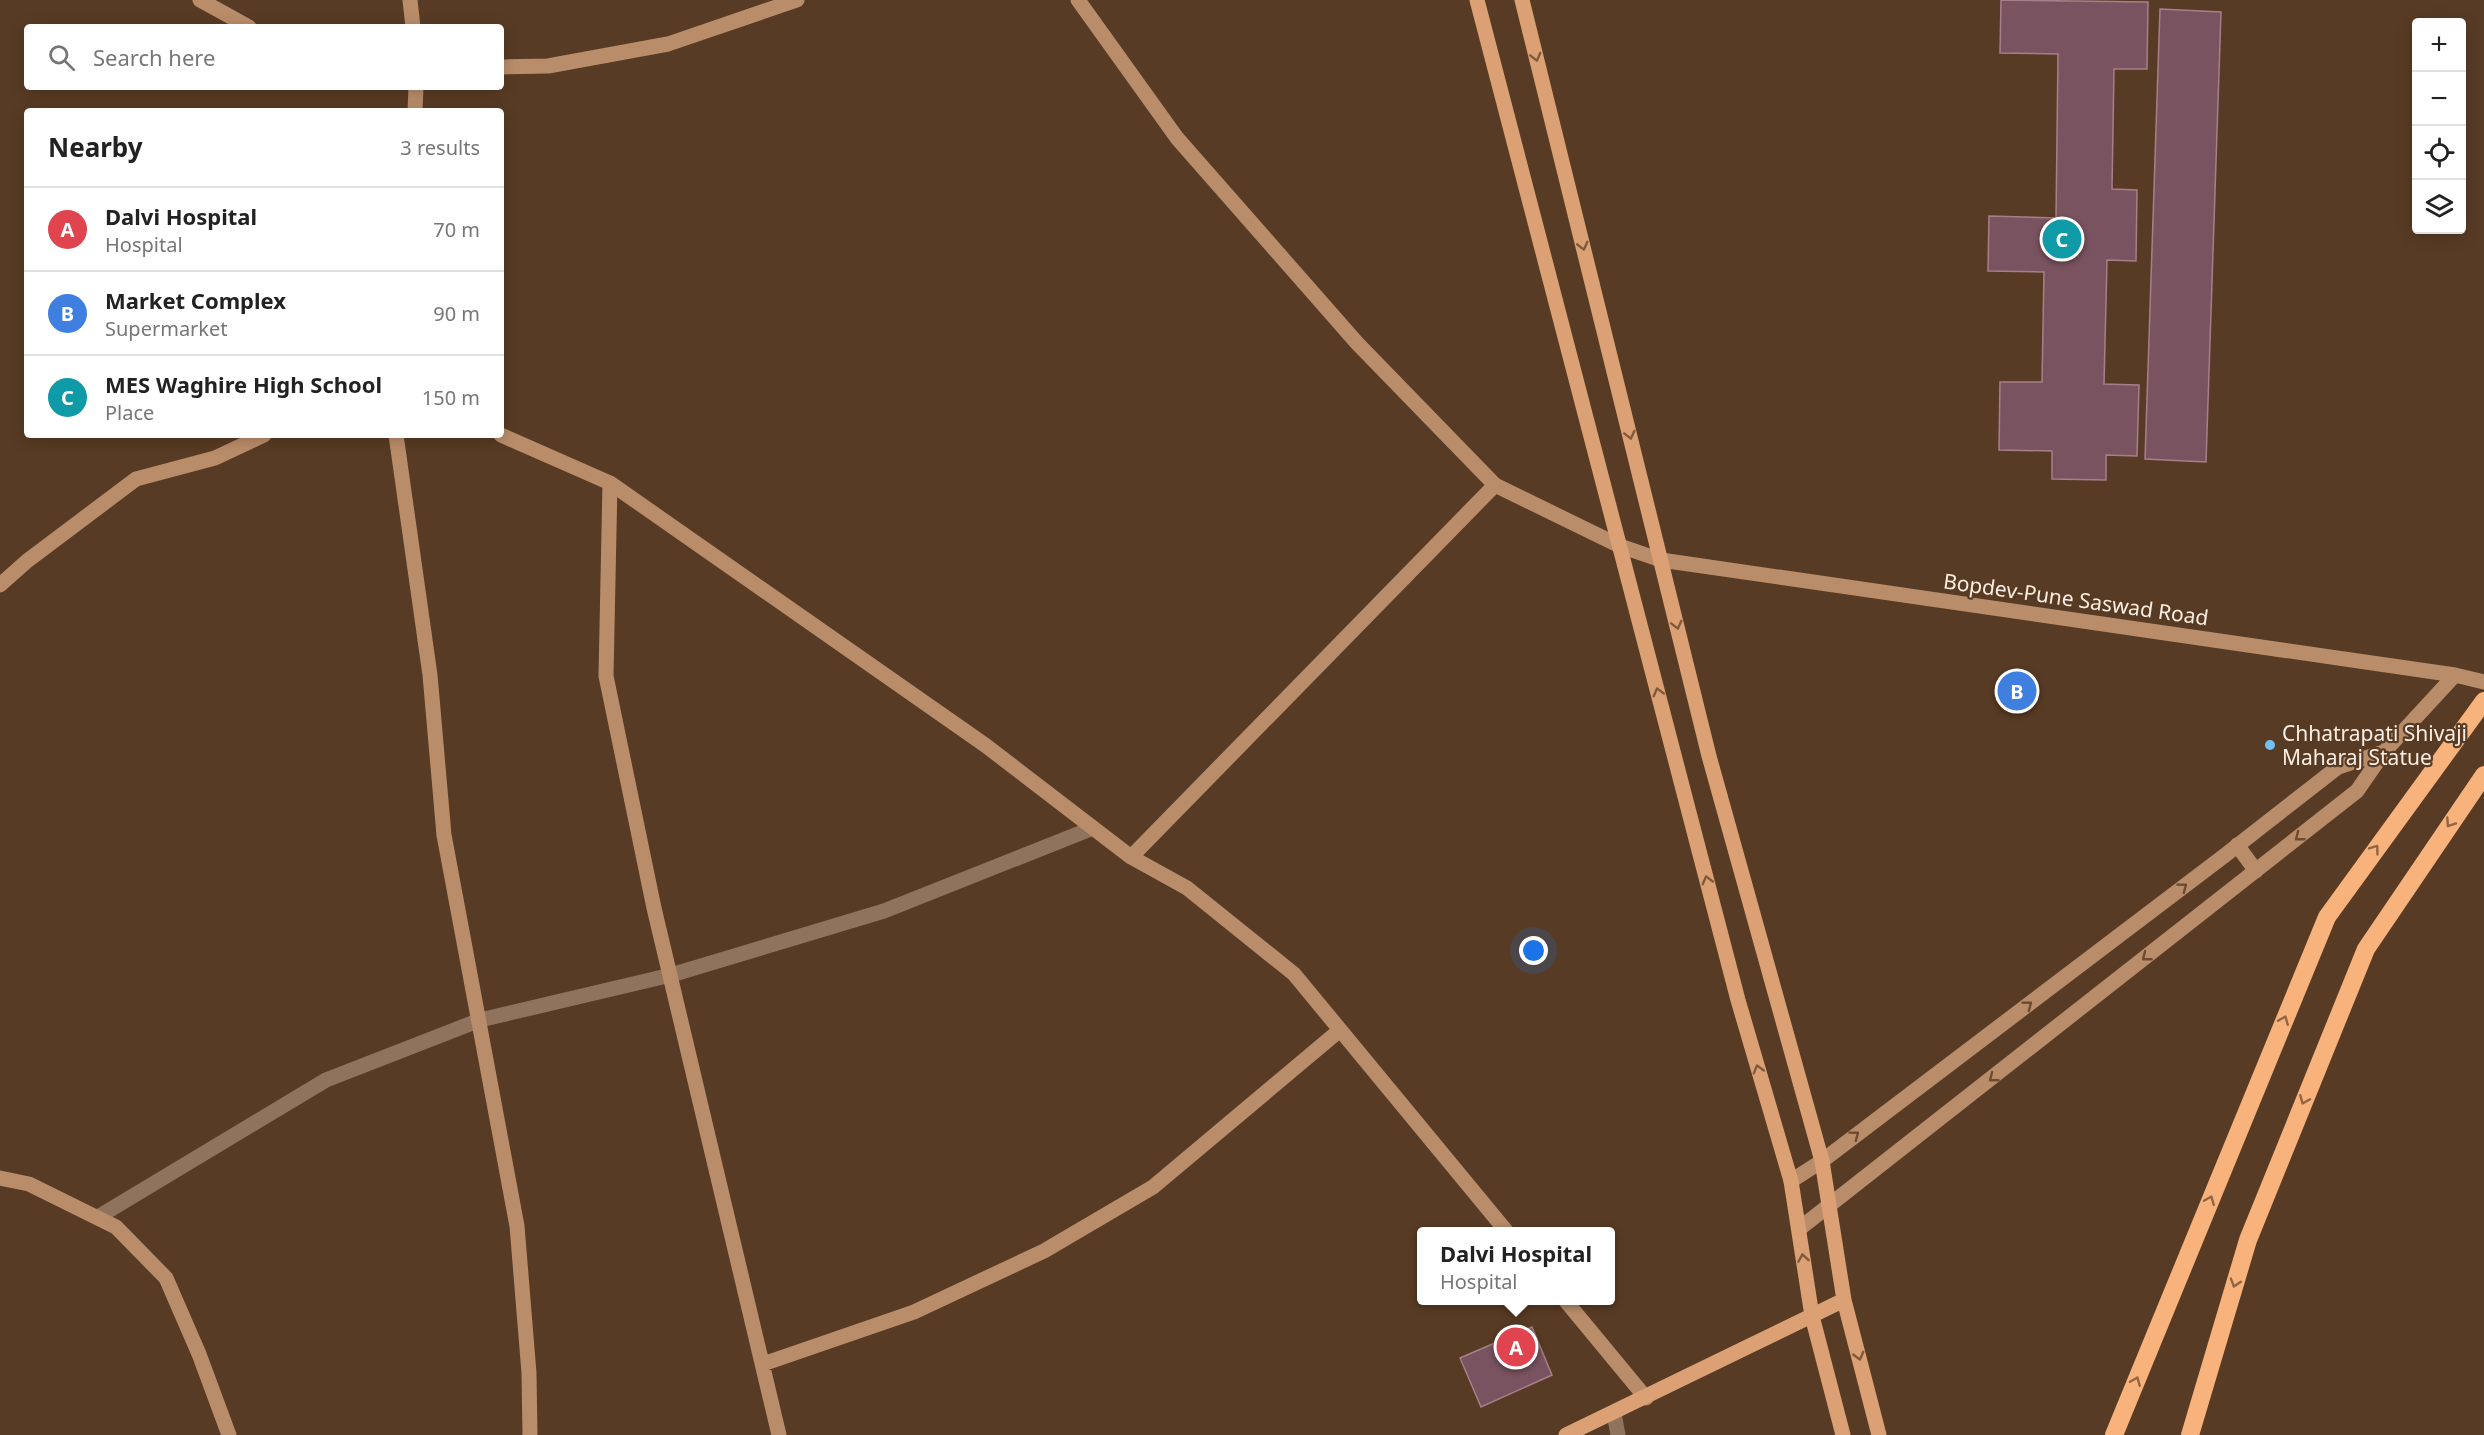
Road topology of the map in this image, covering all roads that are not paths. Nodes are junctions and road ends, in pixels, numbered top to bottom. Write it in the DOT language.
graph roads {
  1 [pos="200,0"];
  2 [pos="410,0"];
  3 [pos="797,0"];
  4 [pos="1078,0"];
  5 [pos="1477,0"];
  6 [pos="1522,0"];
  7 [pos="244,24"];
  8 [pos="412,24"];
  9 [pos="504,67"];
  10 [pos="416,90"];
  11 [pos="415,108"];
  12 [pos="504,436"];
  13 [pos="258,438"];
  14 [pos="396,438"];
  15 [pos="610,483"];
  16 [pos="1495,485"];
  17 [pos="1620,546"];
  18 [pos="1661,561"];
  19 [pos="0,585"];
  20 [pos="2455,675"];
  21 [pos="2484,682"];
  22 [pos="2484,701"];
  23 [pos="2384,752"];
  24 [pos="2484,775"];
  25 [pos="1093,828"];
  26 [pos="2237,845"];
  27 [pos="1131,857"];
  28 [pos="2256,871"];
  29 [pos="671,975"];
  30 [pos="480,1020"];
  31 [pos="1340,1030"];
  32 [pos="1821,1161"];
  33 [pos="0,1178"];
  34 [pos="1791,1181"];
  35 [pos="1829,1207"];
  36 [pos="98,1217"];
  37 [pos="1503,1227"];
  38 [pos="1799,1229"];
  39 [pos="1844,1300"];
  40 [pos="1569,1305"];
  41 [pos="1812,1316"];
  42 [pos="763,1364"];
  43 [pos="1646,1398"];
  44 [pos="1614,1413"];
  45 [pos="229,1435"];
  46 [pos="530,1435"];
  47 [pos="779,1435"];
  48 [pos="1566,1435"];
  49 [pos="1618,1435"];
  50 [pos="1843,1435"];
  51 [pos="1879,1435"];
  52 [pos="2114,1435"];
  53 [pos="2190,1435"];
  1 -- 7 [label="street"];
  2 -- 8 [label="street"];
  3 -- 9 [label="street"];
  4 -- 16 [label="street"];
  5 -- 17 [label="main road"];
  6 -- 18 [label="main road, one-way"];
  10 -- 11 [label="street"];
  12 -- 15 [label="street"];
  13 -- 19 [label="street"];
  14 -- 30 [label="street"];
  15 -- 25 [label="street"];
  15 -- 29 [label="street"];
  16 -- 17 [label="street, Bopdev-Pune Saswad Road"];
  16 -- 27 [label="street"];
  17 -- 18 [label="street, Bopdev-Pune Saswad Road"];
  34 -- 17 [label="main road, one-way"];
  18 -- 20 [label="street, Bopdev-Pune Saswad Road"];
  18 -- 32 [label="main road, one-way"];
  20 -- 21 [label="street, Bopdev-Pune Saswad Road"];
  20 -- 23 [label="street"];
  52 -- 22 [label="highway, one-way"];
  23 -- 26 [label="street"];
  23 -- 28 [label="street, one-way"];
  24 -- 53 [label="highway, one-way"];
  25 -- 27 [label="street"];
  25 -- 29 [label="street"];
  26 -- 28 [label="street"];
  32 -- 26 [label="street, one-way"];
  27 -- 31 [label="street"];
  28 -- 35 [label="street, one-way"];
  29 -- 30 [label="street"];
  29 -- 42 [label="street"];
  30 -- 36 [label="street"];
  30 -- 46 [label="street"];
  31 -- 37 [label="street"];
  31 -- 42 [label="street"];
  32 -- 34 [label="street"];
  32 -- 35 [label="main road"];
  33 -- 36 [label="street"];
  34 -- 38 [label="main road"];
  35 -- 38 [label="street"];
  35 -- 39 [label="main road"];
  36 -- 45 [label="street"];
  41 -- 38 [label="main road, one-way"];
  39 -- 41 [label="main road"];
  39 -- 51 [label="main road, one-way"];
  40 -- 43 [label="street"];
  41 -- 43 [label="main road"];
  41 -- 50 [label="main road"];
  42 -- 47 [label="street"];
  43 -- 44 [label="main road"];
  44 -- 48 [label="main road"];
  44 -- 49 [label="street"];
}
